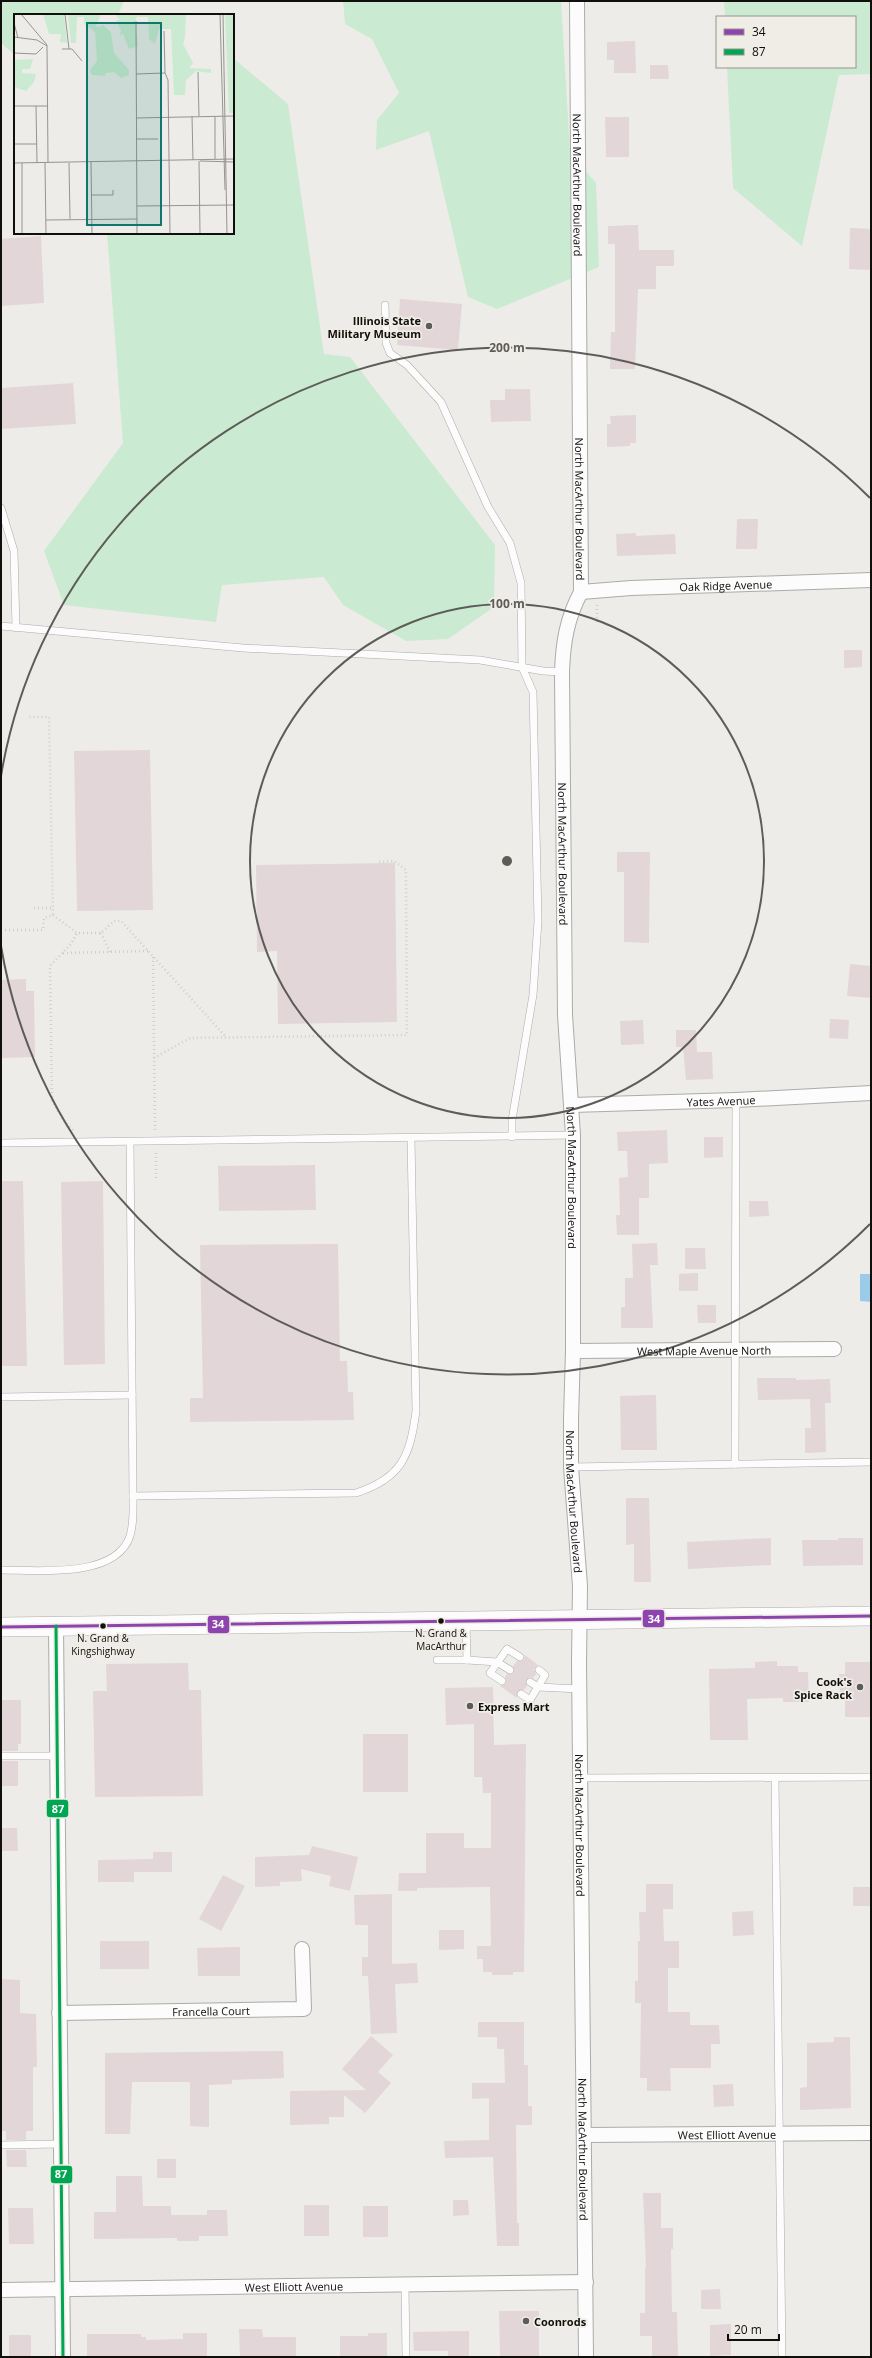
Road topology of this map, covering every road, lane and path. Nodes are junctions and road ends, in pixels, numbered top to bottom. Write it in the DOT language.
graph roads {
  1 [pos="577,1"];
  2 [pos="385,305"];
  3 [pos="1,508"];
  4 [pos="871,580"];
  5 [pos="581,592"];
  6 [pos="1,626"];
  7 [pos="16,628"];
  8 [pos="522,667"];
  9 [pos="562,672"];
  10 [pos="29,717"];
  11 [pos="379,862"];
  12 [pos="34,908"];
  13 [pos="52,908"];
  14 [pos="53,915"];
  15 [pos="1,930"];
  16 [pos="77,933"];
  17 [pos="101,933"];
  18 [pos="148,951"];
  19 [pos="62,952"];
  20 [pos="110,952"];
  21 [pos="153,956"];
  22 [pos="226,1037"];
  23 [pos="154,1058"];
  24 [pos="871,1093"];
  25 [pos="736,1100"];
  26 [pos="572,1105"];
  27 [pos="80,1130"];
  28 [pos="156,1133"];
  29 [pos="573,1135"];
  30 [pos="512,1136"];
  31 [pos="411,1138"];
  32 [pos="130,1142"];
  33 [pos="1,1143"];
  34 [pos="156,1152"];
  35 [pos="156,1178"];
  36 [pos="735,1349"];
  37 [pos="834,1349"];
  38 [pos="574,1351"];
  39 [pos="132,1395"];
  40 [pos="1,1397"];
  41 [pos="871,1462"];
  42 [pos="735,1464"];
  43 [pos="572,1467"];
  44 [pos="134,1496"];
  45 [pos="1,1570"];
  46 [pos="871,1616"];
  47 [pos="580,1620"];
  48 [pos="466,1621"];
  49 [pos="56,1626"];
  50 [pos="1,1627"];
  51 [pos="520,1658"];
  52 [pos="437,1660"];
  53 [pos="467,1660"];
  54 [pos="498,1662"];
  55 [pos="510,1670"];
  56 [pos="539,1670"];
  57 [pos="502,1681"];
  58 [pos="530,1682"];
  59 [pos="538,1687"];
  60 [pos="579,1689"];
  61 [pos="521,1694"];
  62 [pos="1,1756"];
  63 [pos="57,1756"];
  64 [pos="871,1777"];
  65 [pos="581,1778"];
  66 [pos="775,1778"];
  67 [pos="302,1949"];
  68 [pos="59,2013"];
  69 [pos="871,2133"];
  70 [pos="780,2134"];
  71 [pos="584,2135"];
  72 [pos="60,2144"];
  73 [pos="1,2145"];
  74 [pos="586,2282"];
  75 [pos="405,2286"];
  76 [pos="1,2290"];
  77 [pos="62,2290"];
  78 [pos="62,2357"];
  79 [pos="406,2357"];
  80 [pos="586,2357"];
  81 [pos="782,2357"];
  1 -- 5 [label="street, North MacArthur Boulevard"];
  2 -- 8 [label="lane"];
  3 -- 7 [label="lane"];
  4 -- 5 [label="street, Oak Ridge Avenue"];
  5 -- 9 [label="street, North MacArthur Boulevard"];
  6 -- 7 [label="lane"];
  7 -- 8 [label="lane"];
  8 -- 9 [label="lane"];
  8 -- 30 [label="lane"];
  9 -- 26 [label="street, North MacArthur Boulevard"];
  10 -- 13 [label="path"];
  11 -- 22 [label="path"];
  12 -- 13 [label="path"];
  13 -- 14 [label="path"];
  14 -- 15 [label="path"];
  14 -- 16 [label="path"];
  16 -- 17 [label="path"];
  16 -- 19 [label="path"];
  17 -- 18 [label="path"];
  17 -- 20 [label="path"];
  18 -- 20 [label="path"];
  18 -- 21 [label="path"];
  19 -- 20 [label="path"];
  19 -- 27 [label="path"];
  21 -- 22 [label="path"];
  21 -- 23 [label="path"];
  22 -- 23 [label="path"];
  23 -- 28 [label="path"];
  24 -- 25 [label="street, Yates Avenue"];
  25 -- 26 [label="street, Yates Avenue"];
  25 -- 36 [label="lane"];
  26 -- 29 [label="street, North MacArthur Boulevard"];
  29 -- 30 [label="lane"];
  29 -- 38 [label="street, North MacArthur Boulevard"];
  30 -- 31 [label="lane"];
  31 -- 32 [label="lane"];
  31 -- 44 [label="lane"];
  32 -- 33 [label="lane"];
  32 -- 39 [label="lane"];
  34 -- 35 [label="path"];
  36 -- 37 [label="street, West Maple Avenue North"];
  36 -- 38 [label="street, West Maple Avenue North"];
  36 -- 42 [label="lane"];
  38 -- 43 [label="street, North MacArthur Boulevard"];
  39 -- 40 [label="lane"];
  39 -- 44 [label="lane"];
  41 -- 42 [label="lane"];
  42 -- 43 [label="lane"];
  43 -- 47 [label="street, North MacArthur Boulevard"];
  44 -- 45 [label="lane"];
  46 -- 47 [label="main road"];
  47 -- 48 [label="main road"];
  47 -- 60 [label="street, North MacArthur Boulevard"];
  48 -- 49 [label="main road"];
  48 -- 53 [label="lane"];
  49 -- 50 [label="main road"];
  49 -- 63 [label="street"];
  51 -- 54 [label="lane"];
  52 -- 53 [label="lane"];
  53 -- 54 [label="lane"];
  54 -- 55 [label="lane"];
  54 -- 57 [label="lane"];
  56 -- 59 [label="lane"];
  58 -- 59 [label="lane"];
  59 -- 60 [label="lane"];
  59 -- 61 [label="lane"];
  60 -- 65 [label="street, North MacArthur Boulevard"];
  62 -- 63 [label="lane"];
  63 -- 68 [label="street"];
  64 -- 66 [label="lane"];
  65 -- 66 [label="lane"];
  65 -- 71 [label="street, North MacArthur Boulevard"];
  66 -- 70 [label="lane"];
  67 -- 68 [label="street, Francella Court"];
  68 -- 72 [label="street"];
  69 -- 70 [label="street, West Elliott Avenue"];
  70 -- 71 [label="street, West Elliott Avenue"];
  70 -- 81 [label="lane"];
  71 -- 74 [label="street, North MacArthur Boulevard"];
  72 -- 73 [label="lane"];
  72 -- 77 [label="street"];
  74 -- 75 [label="street, West Elliott Avenue"];
  74 -- 80 [label="street, North MacArthur Boulevard"];
  75 -- 77 [label="street, West Elliott Avenue"];
  75 -- 79 [label="lane"];
  76 -- 77 [label="street, West Elliott Avenue"];
  77 -- 78 [label="street"];
}
